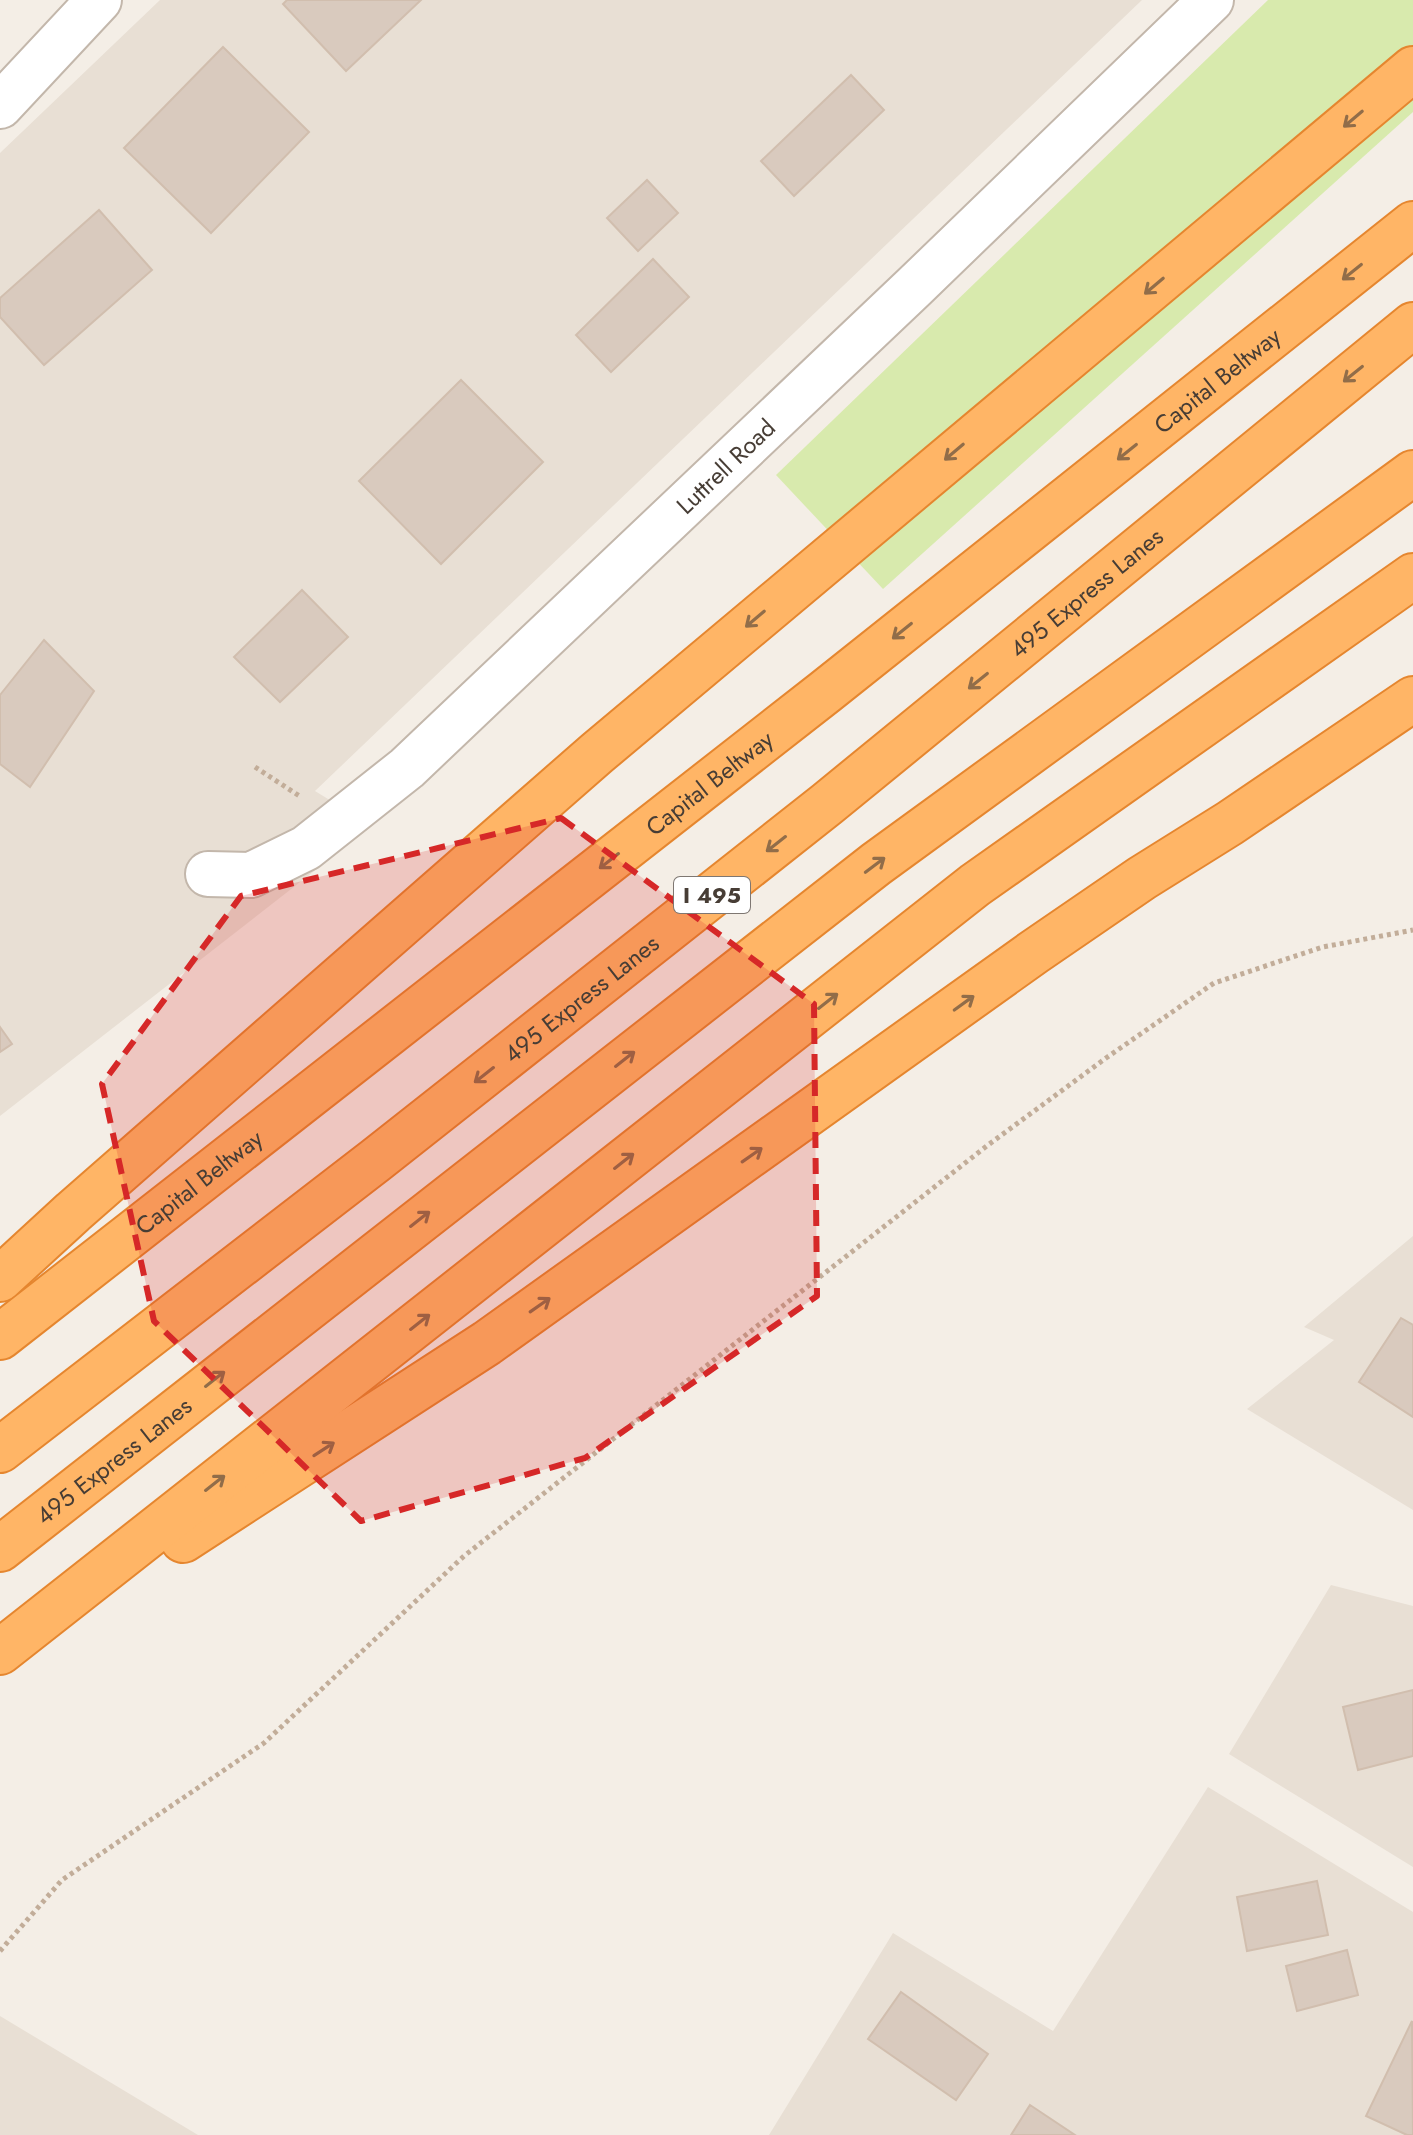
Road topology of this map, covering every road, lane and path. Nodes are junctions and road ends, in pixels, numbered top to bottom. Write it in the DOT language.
graph roads {
  1 [pos="99,0"];
  2 [pos="1211,0"];
  3 [pos="1413,69"];
  4 [pos="0,106"];
  5 [pos="1413,224"];
  6 [pos="1413,325"];
  7 [pos="1413,473"];
  8 [pos="1413,576"];
  9 [pos="1413,699"];
  10 [pos="255,767"];
  11 [pos="338,823"];
  12 [pos="208,874"];
  13 [pos="1413,930"];
  14 [pos="0,1279"];
  15 [pos="0,1337"];
  16 [pos="0,1450"];
  17 [pos="0,1549"];
  18 [pos="0,1652"];
  19 [pos="0,1659"];
  20 [pos="0,1951"];
  1 -- 4 [label="street"];
  2 -- 11 [label="street, Luttrell Road"];
  3 -- 14 [label="highway, one-way"];
  5 -- 15 [label="highway, Capital Beltway, one-way"];
  6 -- 16 [label="highway, 495 Express Lanes / I 495, one-way"];
  17 -- 7 [label="highway, 495 Express Lanes, one-way"];
  18 -- 8 [label="highway, one-way"];
  19 -- 9 [label="highway, one-way"];
  10 -- 11 [label="path"];
  11 -- 12 [label="street, Luttrell Road"];
  13 -- 20 [label="path"];
}
